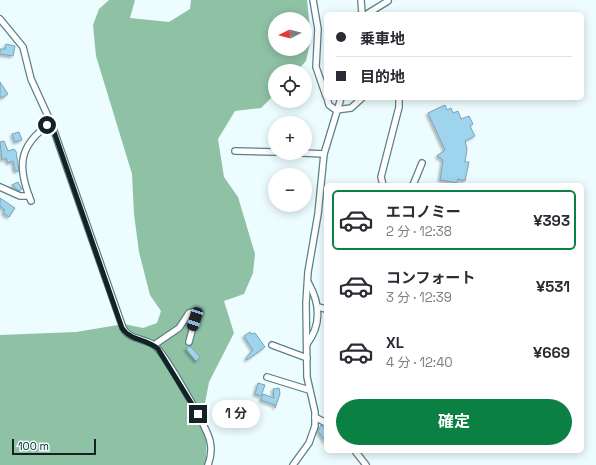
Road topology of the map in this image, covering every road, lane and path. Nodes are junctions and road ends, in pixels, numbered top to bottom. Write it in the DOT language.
graph roads {
  1 [pos="313,0"];
  2 [pos="361,0"];
  3 [pos="388,1"];
  4 [pos="362,12"];
  5 [pos="370,12"];
  6 [pos="0,19"];
  7 [pos="324,91"];
  8 [pos="327,100"];
  9 [pos="340,100"];
  10 [pos="360,100"];
  11 [pos="399,100"];
  12 [pos="336,110"];
  13 [pos="51,123"];
  14 [pos="235,151"];
  15 [pos="268,152"];
  16 [pos="312,153"];
  17 [pos="324,154"];
  18 [pos="422,163"];
  19 [pos="382,183"];
  20 [pos="414,183"];
  21 [pos="0,187"];
  22 [pos="307,282"];
  23 [pos="318,307"];
  24 [pos="324,308"];
  25 [pos="189,342"];
  26 [pos="307,344"];
  27 [pos="154,345"];
  28 [pos="272,345"];
  29 [pos="307,358"];
  30 [pos="267,377"];
  31 [pos="309,390"];
  32 [pos="315,417"];
  33 [pos="324,422"];
  34 [pos="357,453"];
  35 [pos="208,465"];
  36 [pos="293,465"];
  37 [pos="366,465"];
  1 -- 7 [label="street"];
  2 -- 4 [label="street"];
  3 -- 5 [label="street"];
  6 -- 13 [label="street"];
  8 -- 12 [label="street"];
  9 -- 12 [label="street"];
  10 -- 12 [label="street"];
  11 -- 19 [label="street"];
  12 -- 17 [label="street"];
  13 -- 21 [label="street"];
  13 -- 27 [label="street"];
  14 -- 15 [label="street"];
  16 -- 17 [label="street"];
  17 -- 22 [label="street"];
  18 -- 20 [label="street"];
  22 -- 23 [label="street"];
  22 -- 26 [label="street"];
  23 -- 24 [label="street"];
  23 -- 26 [label="street"];
  25 -- 27 [label="street"];
  26 -- 29 [label="street"];
  27 -- 35 [label="street"];
  28 -- 29 [label="street"];
  29 -- 31 [label="street"];
  30 -- 31 [label="street"];
  31 -- 32 [label="street"];
  32 -- 33 [label="street"];
  32 -- 36 [label="street"];
  34 -- 37 [label="street"];
}
